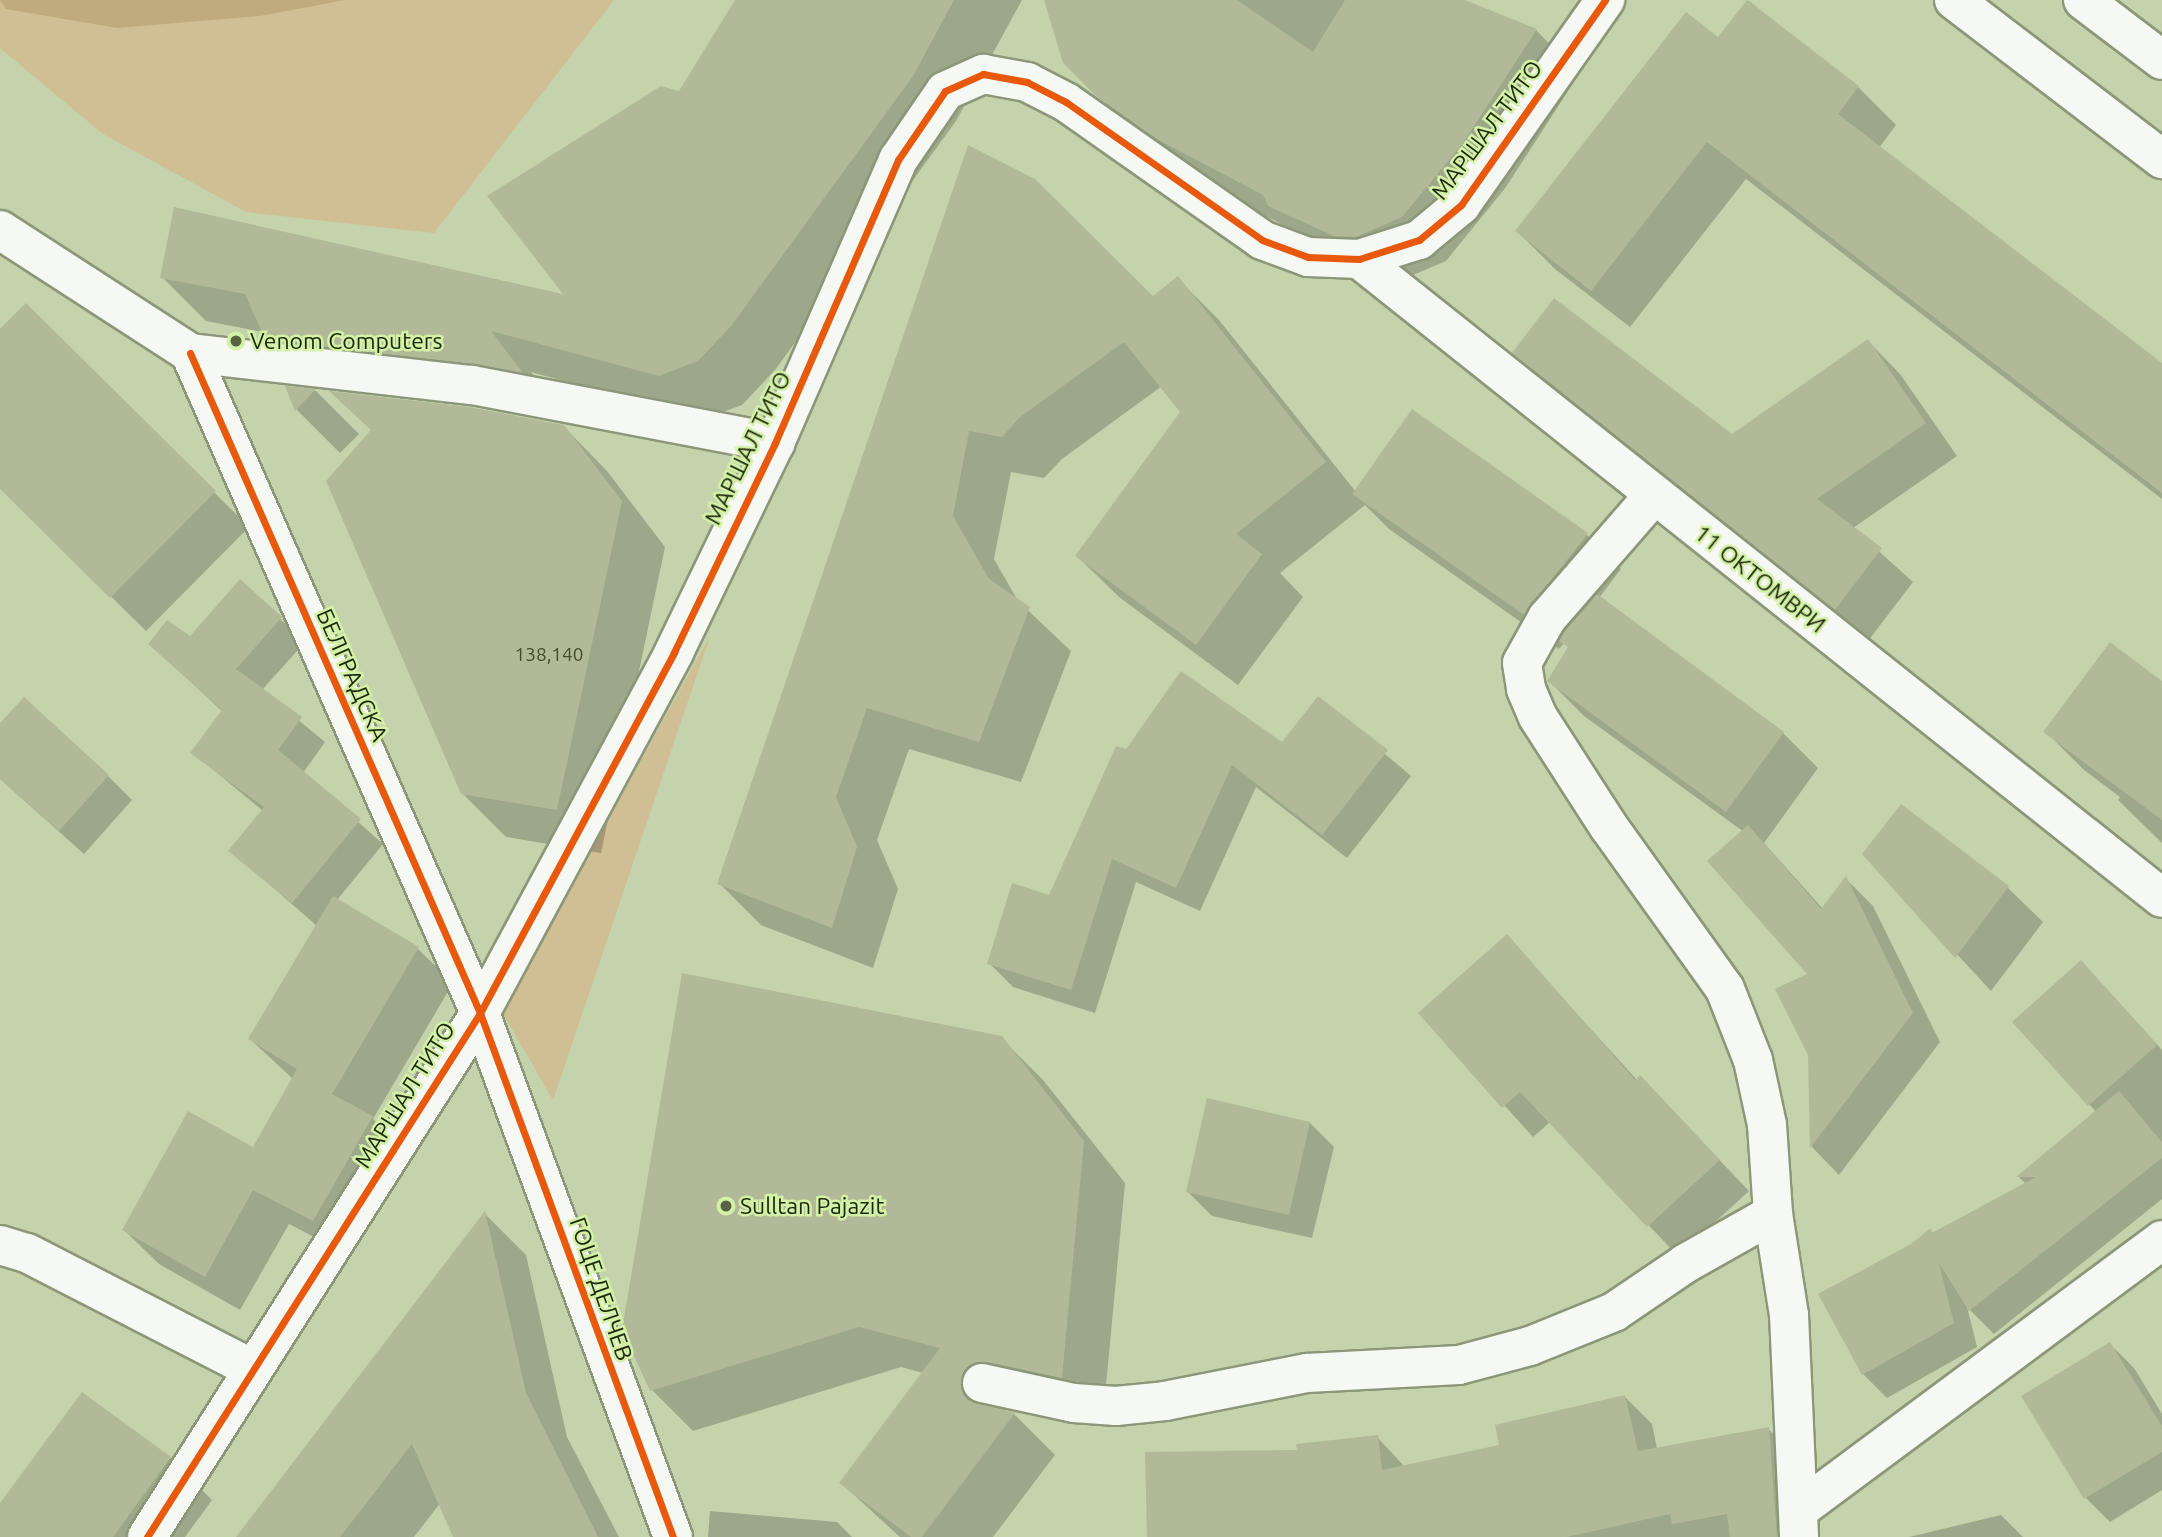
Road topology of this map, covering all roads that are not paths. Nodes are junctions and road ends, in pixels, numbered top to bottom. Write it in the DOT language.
graph roads {
  1 [pos="1605,0"];
  2 [pos="1954,0"];
  3 [pos="2083,0"];
  4 [pos="2162,60"];
  5 [pos="2162,159"];
  6 [pos="0,230"];
  7 [pos="1359,259"];
  8 [pos="190,353"];
  9 [pos="775,443"];
  10 [pos="1654,495"];
  11 [pos="2162,898"];
  12 [pos="480,1013"];
  13 [pos="1773,1214"];
  14 [pos="2162,1240"];
  15 [pos="0,1245"];
  16 [pos="253,1369"];
  17 [pos="982,1383"];
  18 [pos="1800,1523"];
  19 [pos="147,1537"];
  20 [pos="673,1537"];
  1 -- 7 [label="street, МАРШАЛ ТИТО"];
  2 -- 5 [label="street"];
  3 -- 4 [label="street"];
  6 -- 8 [label="street"];
  7 -- 9 [label="street, МАРШАЛ ТИТО"];
  7 -- 10 [label="street, 11 ОКТОМВРИ"];
  8 -- 9 [label="street"];
  8 -- 12 [label="street, БЕЛГРАДСКА"];
  9 -- 12 [label="street, МАРШАЛ ТИТО"];
  10 -- 11 [label="street, 11 ОКТОМВРИ"];
  10 -- 13 [label="street"];
  12 -- 16 [label="street, МАРШАЛ ТИТО"];
  12 -- 20 [label="street, ГОЦЕ ДЕЛЧЕВ"];
  13 -- 17 [label="street"];
  13 -- 18 [label="street"];
  14 -- 18 [label="street"];
  15 -- 16 [label="street"];
  16 -- 19 [label="street, МАРШАЛ ТИТО"];
}
